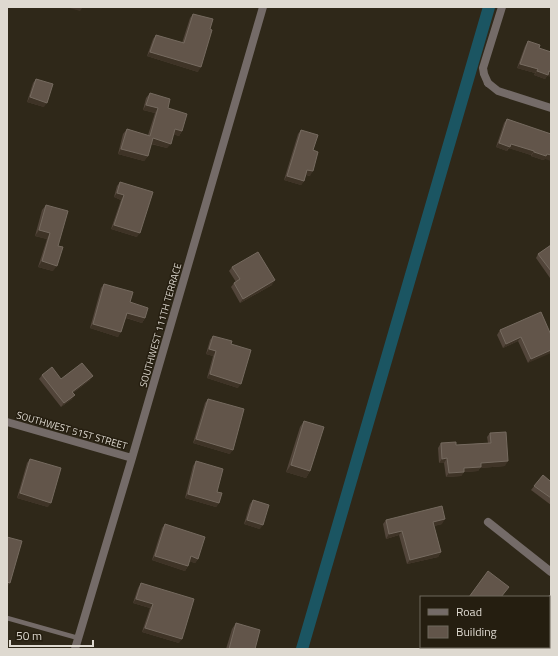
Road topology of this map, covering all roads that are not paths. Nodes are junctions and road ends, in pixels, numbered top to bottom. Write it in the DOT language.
graph roads {
  1 [pos="263,7"];
  2 [pos="502,7"];
  3 [pos="551,108"];
  4 [pos="7,422"];
  5 [pos="132,458"];
  6 [pos="488,522"];
  7 [pos="551,572"];
  8 [pos="7,618"];
  9 [pos="78,638"];
  10 [pos="75,649"];
  1 -- 5 [label="street, SOUTHWEST 111TH TERRACE"];
  2 -- 3 [label="street"];
  4 -- 5 [label="street, SOUTHWEST 51ST STREET"];
  5 -- 9 [label="street, SOUTHWEST 111TH TERRACE"];
  6 -- 7 [label="street"];
  8 -- 9 [label="lane"];
  9 -- 10 [label="street, SOUTHWEST 111TH TERRACE"];
}
